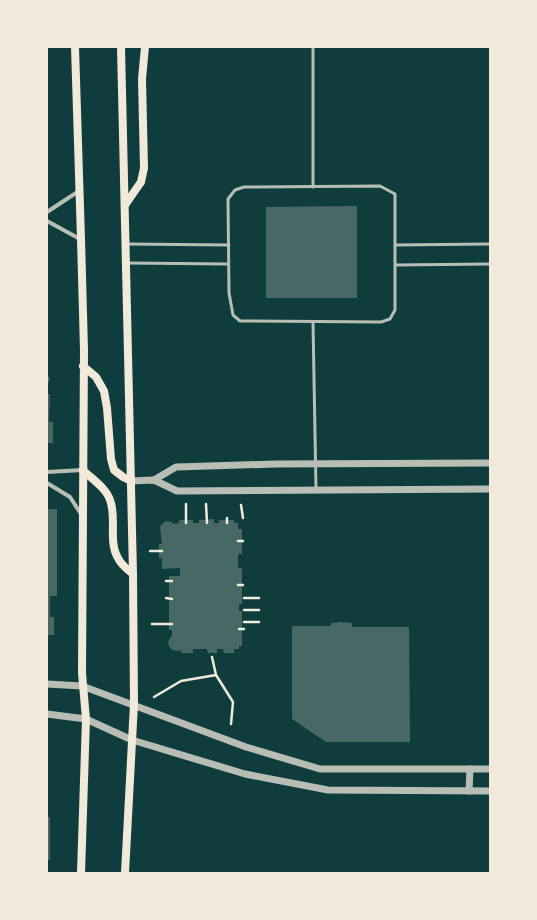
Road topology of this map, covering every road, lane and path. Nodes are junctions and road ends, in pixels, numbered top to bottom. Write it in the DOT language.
graph roads {
  1 [pos="75,47"];
  2 [pos="121,47"];
  3 [pos="145,47"];
  4 [pos="313,47"];
  5 [pos="313,187"];
  6 [pos="80,191"];
  7 [pos="125,205"];
  8 [pos="47,212"];
  9 [pos="47,221"];
  10 [pos="82,239"];
  11 [pos="126,244"];
  12 [pos="490,244"];
  13 [pos="229,245"];
  14 [pos="395,245"];
  15 [pos="126,263"];
  16 [pos="228,264"];
  17 [pos="490,264"];
  18 [pos="396,265"];
  19 [pos="313,322"];
  20 [pos="83,366"];
  21 [pos="490,463"];
  22 [pos="315,464"];
  23 [pos="83,470"];
  24 [pos="47,472"];
  25 [pos="154,480"];
  26 [pos="131,481"];
  27 [pos="47,483"];
  28 [pos="490,489"];
  29 [pos="316,491"];
  30 [pos="186,504"];
  31 [pos="206,504"];
  32 [pos="241,505"];
  33 [pos="83,517"];
  34 [pos="227,518"];
  35 [pos="243,518"];
  36 [pos="186,523"];
  37 [pos="207,523"];
  38 [pos="227,523"];
  39 [pos="238,541"];
  40 [pos="243,541"];
  41 [pos="150,550"];
  42 [pos="162,550"];
  43 [pos="133,574"];
  44 [pos="166,581"];
  45 [pos="172,581"];
  46 [pos="238,585"];
  47 [pos="244,585"];
  48 [pos="166,598"];
  49 [pos="244,598"];
  50 [pos="259,598"];
  51 [pos="172,599"];
  52 [pos="244,610"];
  53 [pos="259,610"];
  54 [pos="244,622"];
  55 [pos="259,622"];
  56 [pos="152,624"];
  57 [pos="172,624"];
  58 [pos="239,629"];
  59 [pos="244,629"];
  60 [pos="212,657"];
  61 [pos="216,675"];
  62 [pos="47,684"];
  63 [pos="82,686"];
  64 [pos="154,697"];
  65 [pos="134,704"];
  66 [pos="47,714"];
  67 [pos="86,719"];
  68 [pos="231,724"];
  69 [pos="132,740"];
  70 [pos="490,768"];
  71 [pos="470,769"];
  72 [pos="490,790"];
  73 [pos="469,791"];
  74 [pos="82,873"];
  75 [pos="125,873"];
  1 -- 6 [label="main road"];
  2 -- 7 [label="main road"];
  3 -- 7 [label="main road"];
  4 -- 5 [label="lane"];
  5 -- 13 [label="lane"];
  5 -- 14 [label="lane"];
  6 -- 8 [label="street"];
  6 -- 10 [label="main road"];
  7 -- 11 [label="main road"];
  9 -- 10 [label="street"];
  10 -- 20 [label="main road"];
  11 -- 13 [label="lane"];
  11 -- 15 [label="main road"];
  12 -- 14 [label="lane"];
  13 -- 16 [label="lane"];
  14 -- 18 [label="lane"];
  15 -- 16 [label="lane"];
  15 -- 26 [label="main road"];
  16 -- 19 [label="lane"];
  17 -- 18 [label="lane"];
  18 -- 19 [label="lane"];
  19 -- 22 [label="lane"];
  20 -- 23 [label="main road"];
  20 -- 26 [label="main road"];
  21 -- 22 [label="street"];
  22 -- 25 [label="street"];
  22 -- 29 [label="lane"];
  23 -- 24 [label="street"];
  23 -- 33 [label="main road"];
  23 -- 43 [label="main road"];
  25 -- 26 [label="street"];
  25 -- 29 [label="street"];
  26 -- 43 [label="main road"];
  27 -- 33 [label="street"];
  28 -- 29 [label="street"];
  30 -- 36 [label="path"];
  31 -- 37 [label="path"];
  32 -- 35 [label="path"];
  33 -- 63 [label="main road"];
  34 -- 38 [label="path"];
  39 -- 40 [label="path"];
  41 -- 42 [label="path"];
  43 -- 65 [label="main road"];
  44 -- 45 [label="path"];
  46 -- 47 [label="path"];
  48 -- 51 [label="path"];
  49 -- 50 [label="path"];
  52 -- 53 [label="path"];
  54 -- 55 [label="path"];
  56 -- 57 [label="path"];
  58 -- 59 [label="path"];
  60 -- 61 [label="path"];
  61 -- 64 [label="path"];
  61 -- 68 [label="path"];
  62 -- 63 [label="street"];
  63 -- 65 [label="street"];
  63 -- 67 [label="main road"];
  65 -- 69 [label="main road"];
  65 -- 71 [label="street"];
  66 -- 67 [label="street"];
  67 -- 69 [label="street"];
  67 -- 74 [label="main road"];
  69 -- 73 [label="street"];
  69 -- 75 [label="main road"];
  70 -- 71 [label="street"];
  71 -- 73 [label="street"];
  72 -- 73 [label="street"];
}
